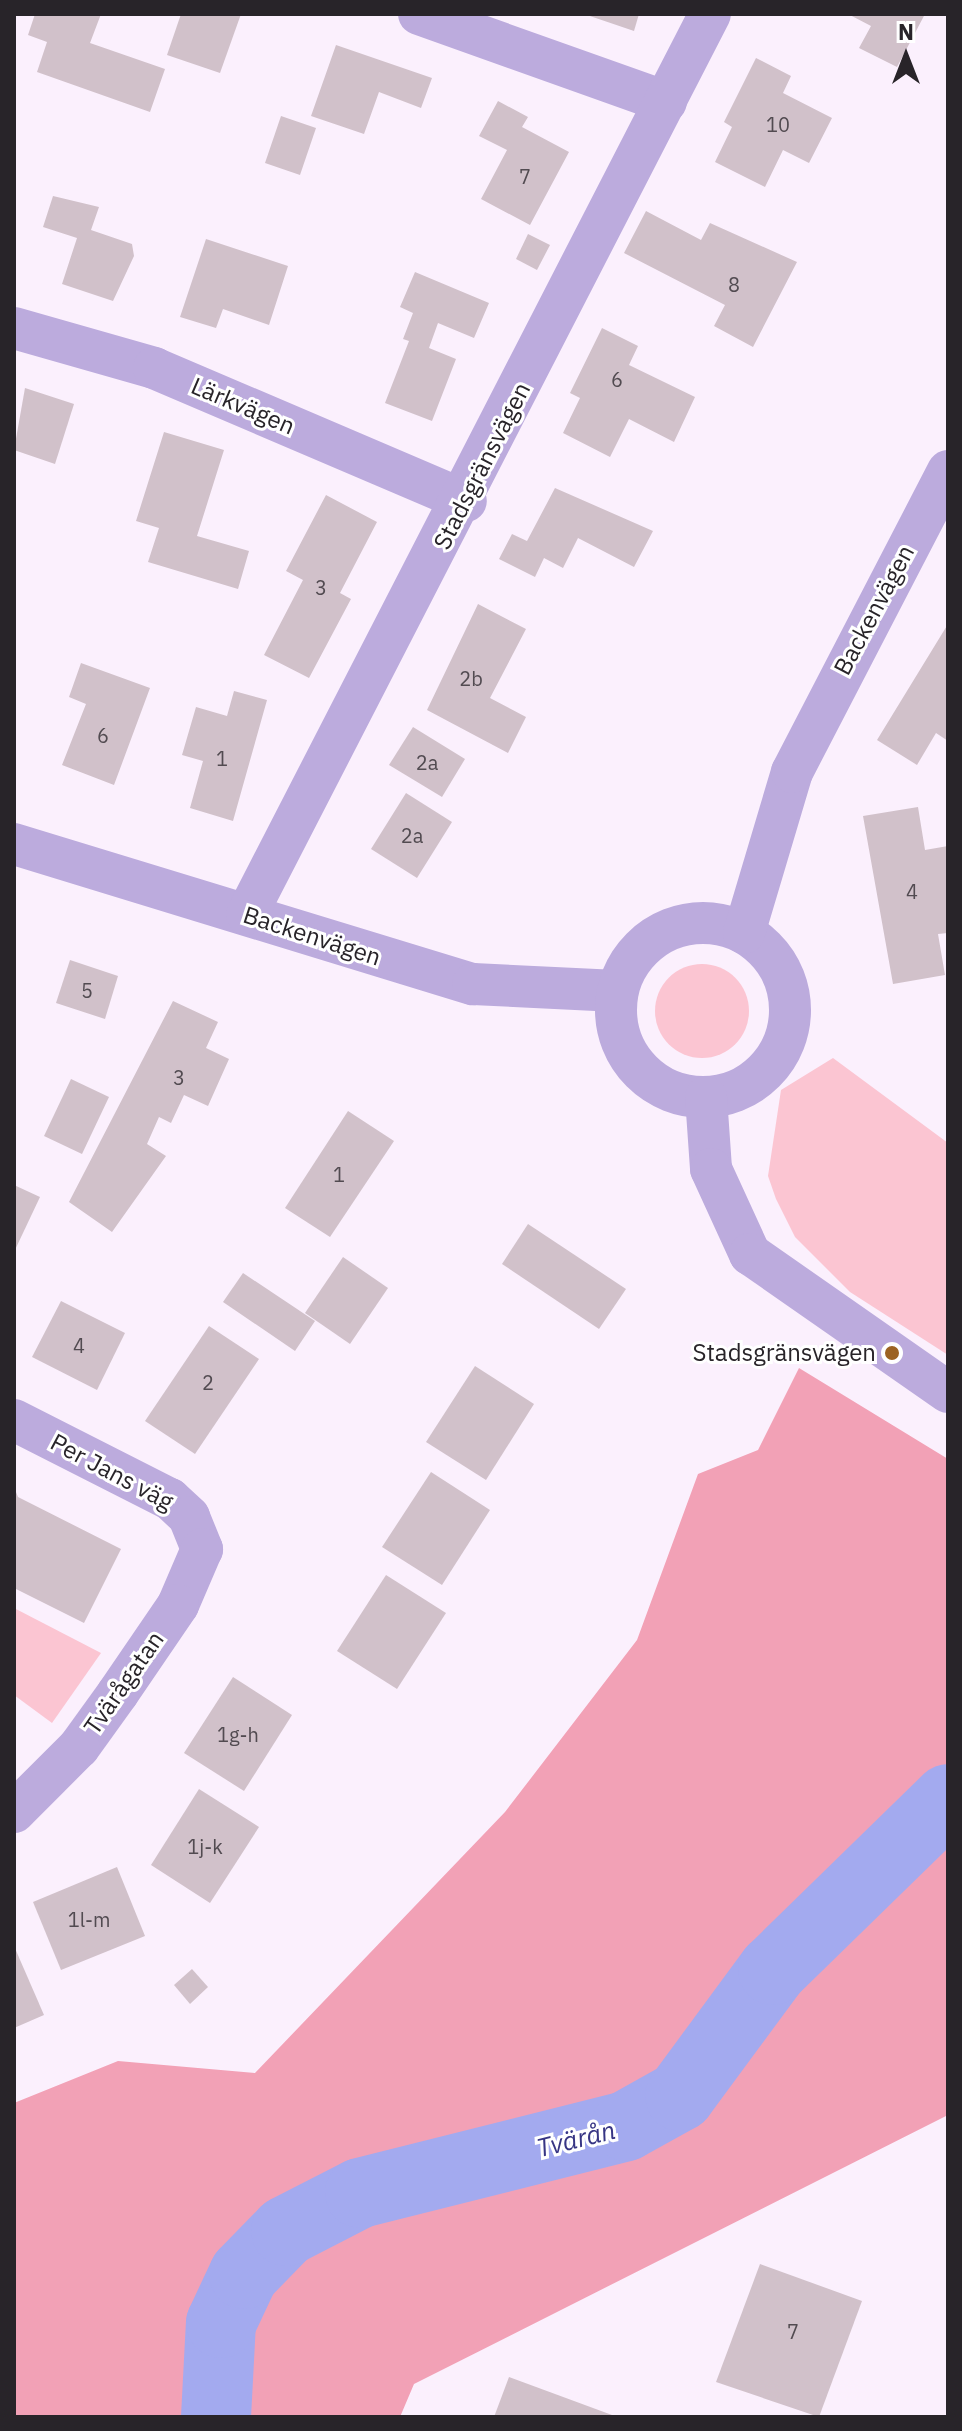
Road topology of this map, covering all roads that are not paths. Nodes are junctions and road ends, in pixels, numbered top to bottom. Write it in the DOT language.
graph roads {
  1 [pos="419,14"];
  2 [pos="710,14"];
  3 [pos="666,102"];
  4 [pos="14,328"];
  5 [pos="944,488"];
  6 [pos="466,501"];
  7 [pos="14,844"];
  8 [pos="247,914"];
  9 [pos="744,933"];
  10 [pos="617,991"];
  11 [pos="706,1097"];
  12 [pos="948,1392"];
  13 [pos="14,1420"];
  14 [pos="199,1535"];
  15 [pos="14,1812"];
  1 -- 3 [label="street"];
  2 -- 3 [label="street, Stadsgränsvägen"];
  3 -- 6 [label="street, Stadsgränsvägen"];
  4 -- 6 [label="street, Lärkvägen"];
  5 -- 9 [label="street, Backenvägen"];
  6 -- 8 [label="street, Stadsgränsvägen"];
  7 -- 8 [label="street, Backenvägen"];
  8 -- 10 [label="street, Backenvägen"];
  9 -- 10 [label="street"];
  9 -- 11 [label="street"];
  10 -- 11 [label="street"];
  11 -- 12 [label="street"];
  13 -- 14 [label="street, Per Jans väg"];
  14 -- 15 [label="street, Tvärågatan"];
}
